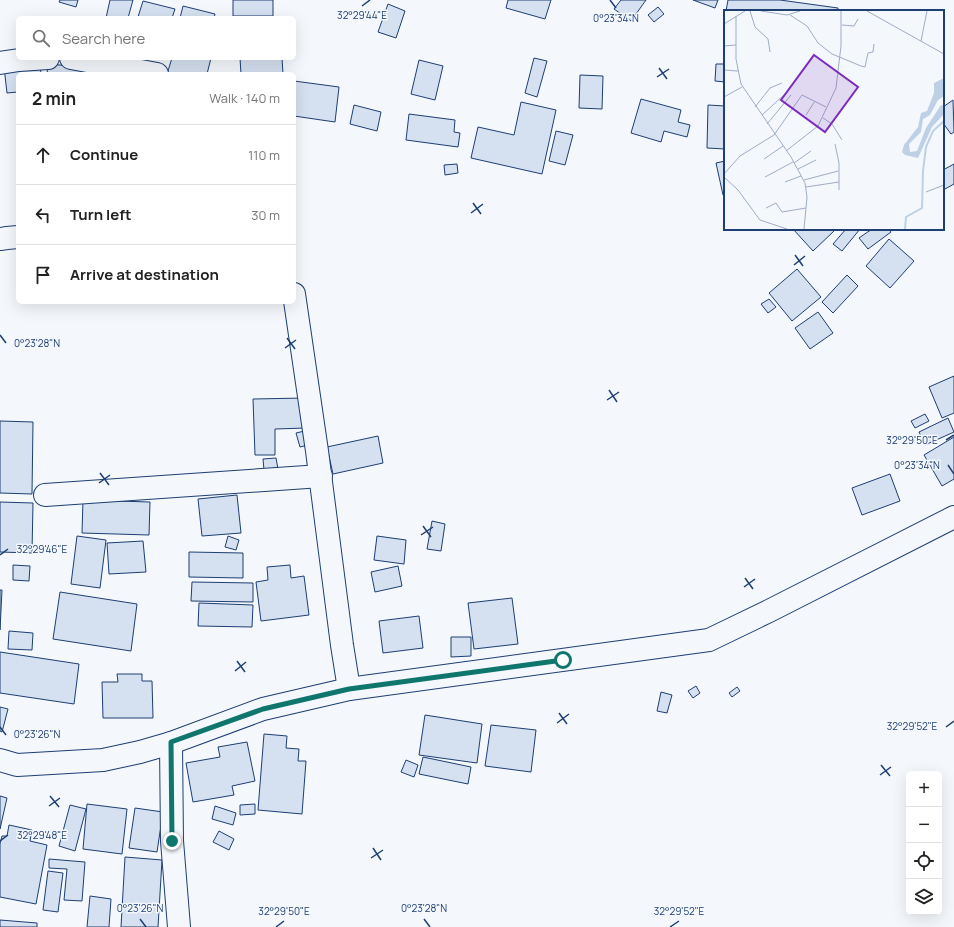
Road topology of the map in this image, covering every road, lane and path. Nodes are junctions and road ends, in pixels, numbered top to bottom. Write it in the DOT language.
graph roads {
  1 [pos="19,60"];
  2 [pos="82,60"];
  3 [pos="0,63"];
  4 [pos="146,72"];
  5 [pos="16,238"];
  6 [pos="0,239"];
  7 [pos="295,304"];
  8 [pos="321,476"];
  9 [pos="45,495"];
  10 [pos="954,516"];
  11 [pos="349,689"];
  12 [pos="171,742"];
  13 [pos="0,760"];
  14 [pos="179,927"];
  1 -- 3 [label="street"];
  2 -- 4 [label="street"];
  5 -- 6 [label="street"];
  7 -- 8 [label="street"];
  8 -- 9 [label="street"];
  8 -- 11 [label="street"];
  10 -- 11 [label="street"];
  11 -- 12 [label="street"];
  12 -- 13 [label="street"];
  12 -- 14 [label="street"];
}
